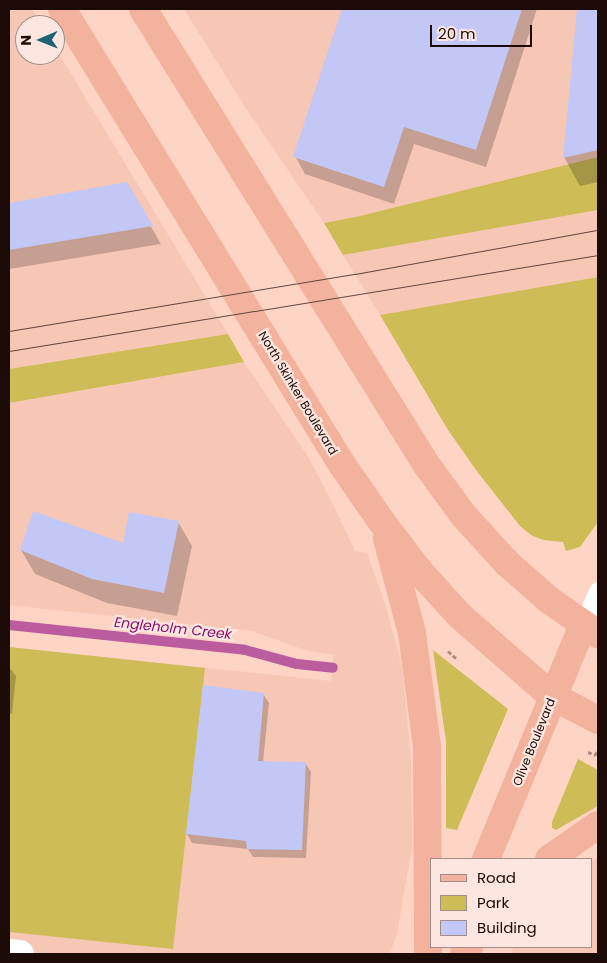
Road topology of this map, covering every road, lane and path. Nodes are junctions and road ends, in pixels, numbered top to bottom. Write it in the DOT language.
graph roads {
  1 [pos="62,9"];
  2 [pos="143,9"];
  3 [pos="381,522"];
  4 [pos="598,591"];
  5 [pos="591,629"];
  6 [pos="552,696"];
  7 [pos="598,720"];
  8 [pos="598,825"];
  9 [pos="486,858"];
  10 [pos="550,858"];
  11 [pos="9,953"];
  12 [pos="20,954"];
  13 [pos="428,954"];
  1 -- 3 [label="main road, North Skinker Boulevard"];
  2 -- 5 [label="main road"];
  3 -- 6 [label="main road, North Skinker Boulevard"];
  3 -- 13 [label="main road"];
  4 -- 5 [label="lane"];
  5 -- 6 [label="main road, Olive Boulevard"];
  6 -- 7 [label="main road, North Skinker Boulevard"];
  6 -- 9 [label="main road, Olive Boulevard"];
  8 -- 10 [label="main road"];
  11 -- 12 [label="street"];
}
